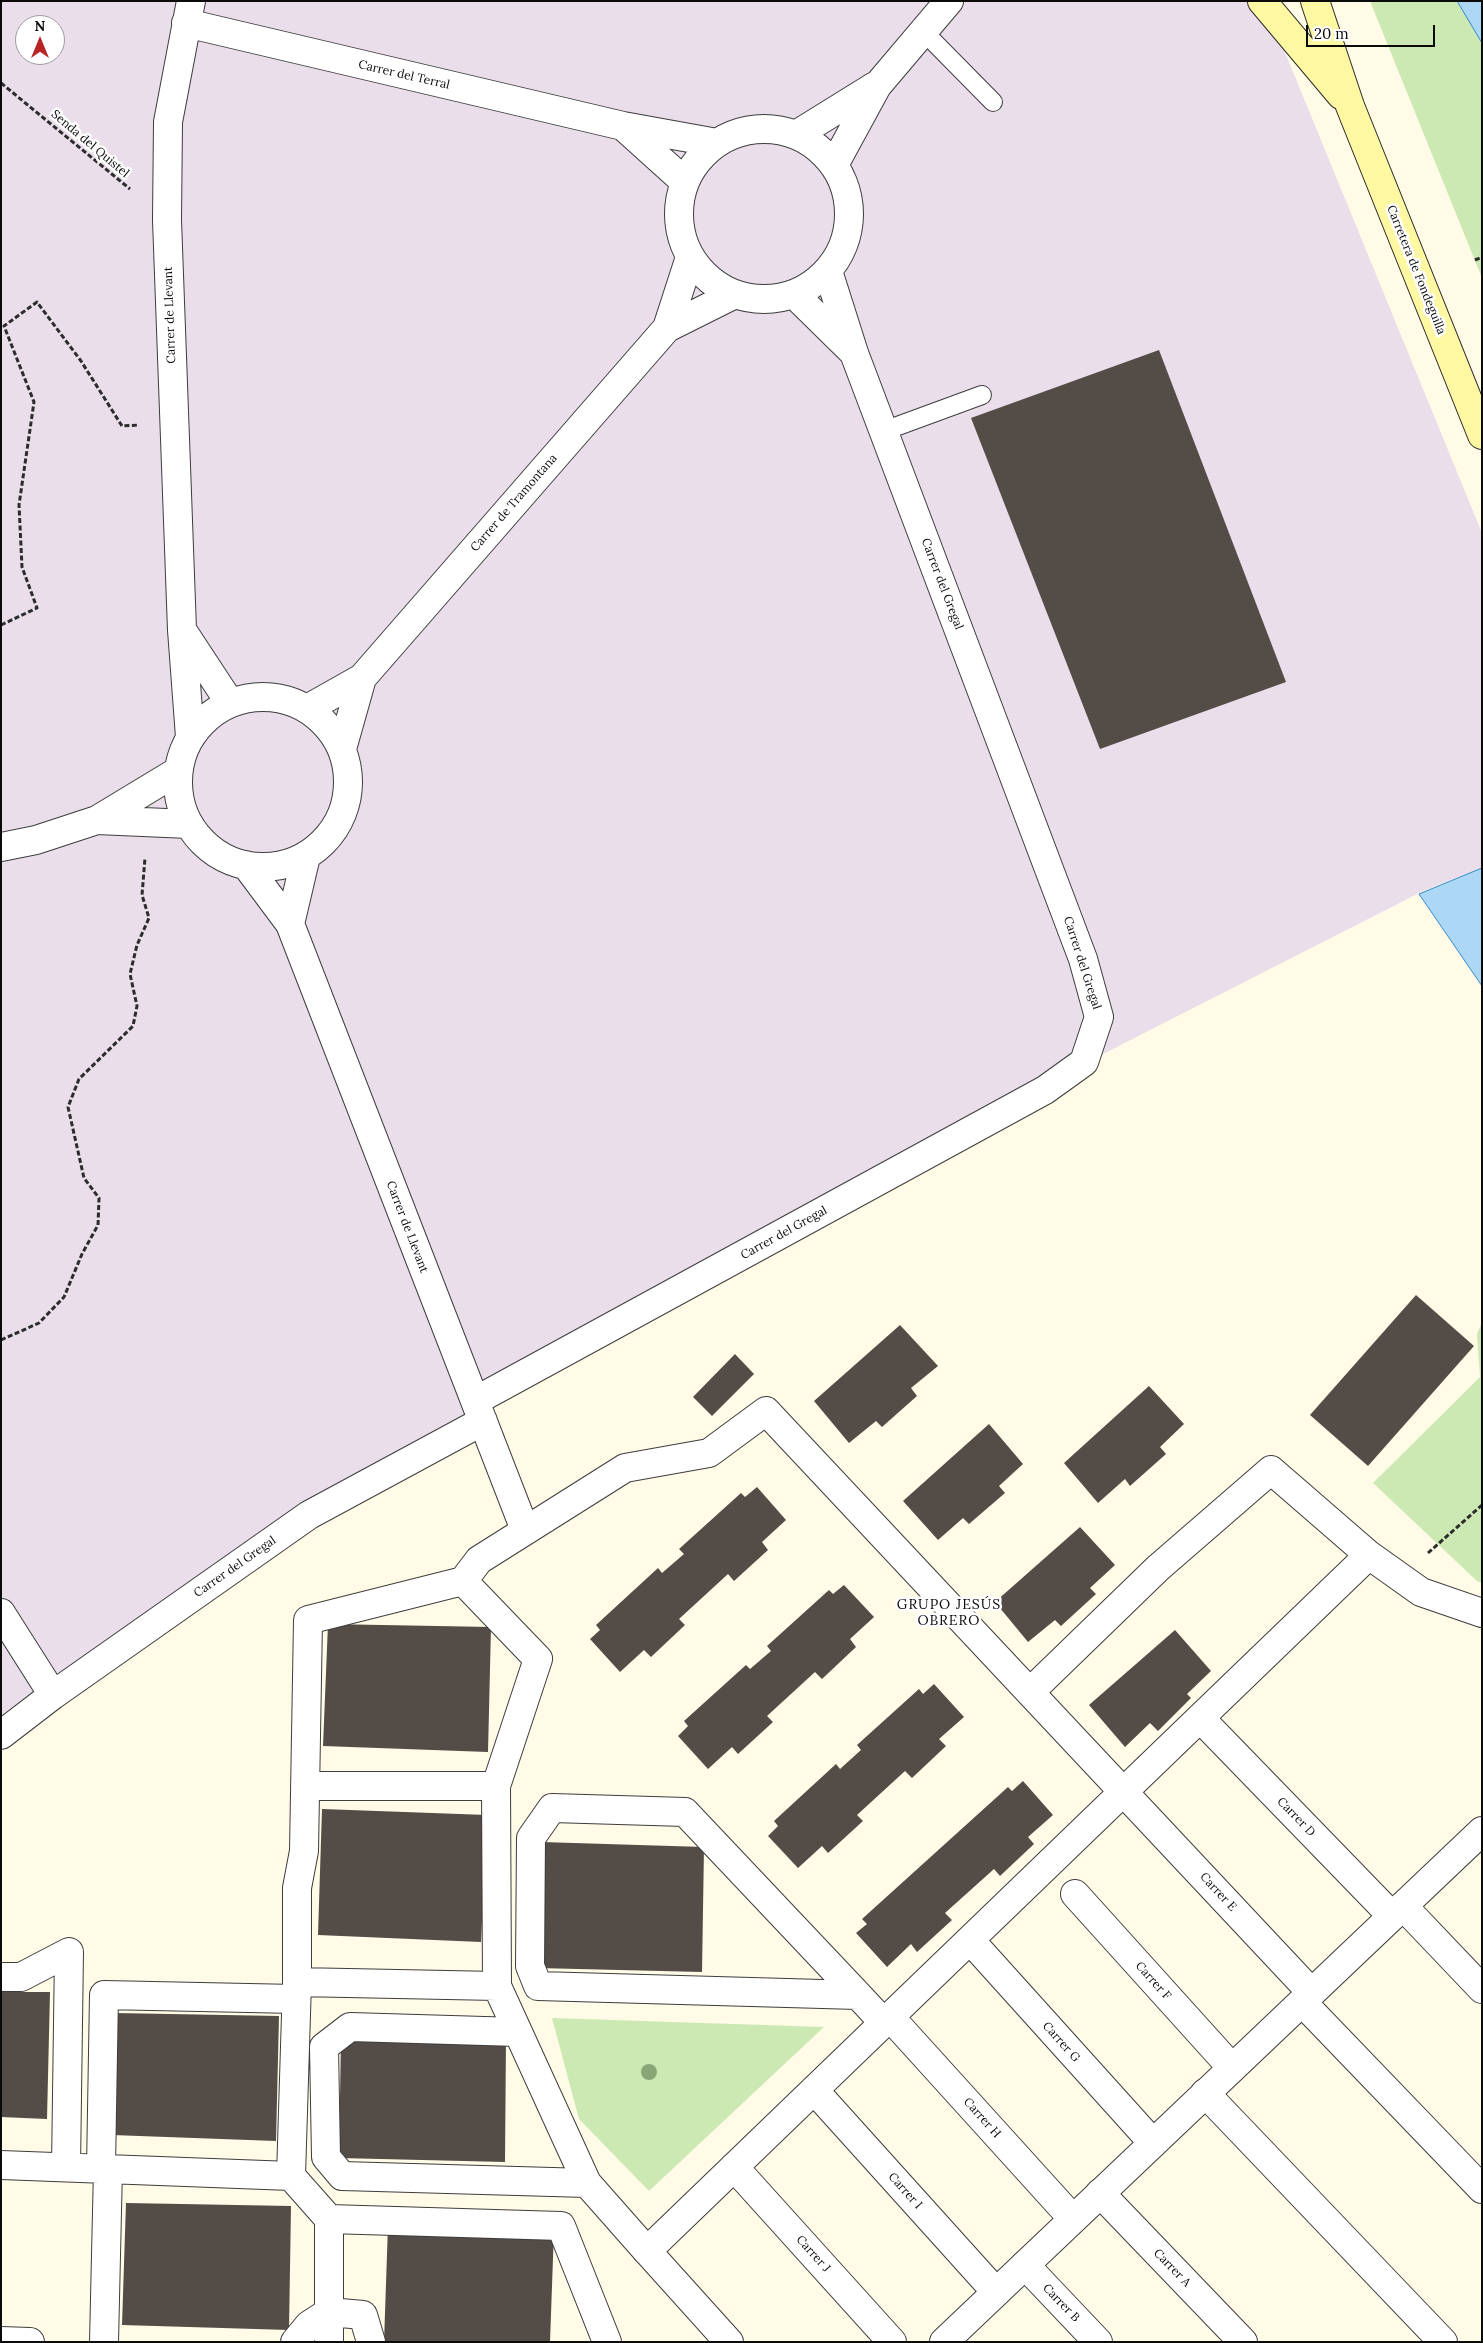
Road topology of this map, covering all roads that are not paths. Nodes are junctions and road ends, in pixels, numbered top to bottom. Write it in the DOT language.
graph roads {
  1 [pos="949,1"];
  2 [pos="1262,1"];
  3 [pos="1315,1"];
  4 [pos="188,12"];
  5 [pos="923,31"];
  6 [pos="877,86"];
  7 [pos="993,102"];
  8 [pos="1350,106"];
  9 [pos="623,126"];
  10 [pos="796,135"];
  11 [pos="717,143"];
  12 [pos="834,165"];
  13 [pos="684,181"];
  14 [pos="690,257"];
  15 [pos="828,271"];
  16 [pos="735,294"];
  17 [pos="794,294"];
  18 [pos="667,328"];
  19 [pos="854,353"];
  20 [pos="982,395"];
  21 [pos="884,431"];
  22 [pos="1482,435"];
  23 [pos="182,630"];
  24 [pos="362,678"];
  25 [pos="230,703"];
  26 [pos="307,709"];
  27 [pos="190,737"];
  28 [pos="342,749"];
  29 [pos="178,771"];
  30 [pos="97,820"];
  31 [pos="188,824"];
  32 [pos="1,848"];
  33 [pos="306,856"];
  34 [pos="246,865"];
  35 [pos="290,924"];
  36 [pos="479,1411"];
  37 [pos="525,1530"];
  38 [pos="1369,1555"];
  39 [pos="463,1581"];
  40 [pos="1,1613"];
  41 [pos="1482,1613"];
  42 [pos="1030,1692"];
  43 [pos="53,1695"];
  44 [pos="1200,1718"];
  45 [pos="1,1735"];
  46 [pos="305,1786"];
  47 [pos="496,1786"];
  48 [pos="1124,1792"];
  49 [pos="1482,1831"];
  50 [pos="1075,1894"];
  51 [pos="1398,1911"];
  52 [pos="970,1940"];
  53 [pos="1,1978"];
  54 [pos="497,1986"];
  55 [pos="1482,1989"];
  56 [pos="296,1990"];
  57 [pos="858,1995"];
  58 [pos="1307,1997"];
  59 [pos="887,2020"];
  60 [pos="518,2032"];
  61 [pos="1232,2068"];
  62 [pos="814,2090"];
  63 [pos="1205,2093"];
  64 [pos="1153,2144"];
  65 [pos="1,2165"];
  66 [pos="66,2167"];
  67 [pos="734,2167"];
  68 [pos="104,2168"];
  69 [pos="291,2176"];
  70 [pos="587,2183"];
  71 [pos="1482,2189"];
  72 [pos="1100,2193"];
  73 [pos="329,2219"];
  74 [pos="1073,2219"];
  75 [pos="648,2251"];
  76 [pos="1025,2265"];
  77 [pos="996,2292"];
  78 [pos="329,2312"];
  79 [pos="1,2341"];
  80 [pos="946,2341"];
  81 [pos="30,2342"];
  82 [pos="104,2342"];
  83 [pos="295,2342"];
  84 [pos="329,2342"];
  85 [pos="371,2342"];
  86 [pos="607,2342"];
  87 [pos="729,2342"];
  88 [pos="892,2342"];
  89 [pos="1098,2342"];
  90 [pos="1243,2342"];
  91 [pos="1443,2342"];
  1 -- 5 [label="street"];
  2 -- 8 [label="main road, Carretera de Fondeguilla"];
  3 -- 8 [label="main road, Carretera de Fondeguilla"];
  4 -- 9 [label="street, Carrer del Terral"];
  4 -- 23 [label="street, Carrer de Llevant"];
  5 -- 6 [label="street"];
  5 -- 7 [label="lane"];
  6 -- 10 [label="street"];
  6 -- 12 [label="street"];
  8 -- 22 [label="main road, Carretera de Fondeguilla"];
  9 -- 11 [label="street, Carrer del Terral"];
  9 -- 13 [label="street, Carrer del Terral"];
  10 -- 11 [label="street"];
  10 -- 12 [label="street"];
  11 -- 13 [label="street"];
  12 -- 15 [label="street"];
  13 -- 14 [label="street"];
  14 -- 16 [label="street"];
  14 -- 18 [label="street, Carrer de Tramontana"];
  15 -- 17 [label="street"];
  15 -- 19 [label="street, Carrer del Gregal"];
  16 -- 17 [label="street"];
  16 -- 18 [label="street, Carrer de Tramontana"];
  17 -- 19 [label="street, Carrer del Gregal"];
  18 -- 24 [label="street, Carrer de Tramontana"];
  19 -- 21 [label="street, Carrer del Gregal"];
  20 -- 21 [label="lane"];
  21 -- 36 [label="street, Carrer del Gregal"];
  23 -- 25 [label="street"];
  23 -- 27 [label="street, Carrer de Llevant"];
  24 -- 26 [label="street, Carrer de Tramontana"];
  24 -- 28 [label="street, Carrer de Tramontana"];
  25 -- 26 [label="street"];
  25 -- 27 [label="street"];
  26 -- 28 [label="street"];
  27 -- 29 [label="street"];
  28 -- 33 [label="street"];
  29 -- 30 [label="street"];
  29 -- 31 [label="street"];
  30 -- 31 [label="street"];
  30 -- 32 [label="street"];
  31 -- 34 [label="street"];
  33 -- 34 [label="street"];
  33 -- 35 [label="street"];
  34 -- 35 [label="street, Carrer de Llevant"];
  35 -- 36 [label="street, Carrer de Llevant"];
  36 -- 37 [label="street, Carrer de Llevant"];
  36 -- 43 [label="street, Carrer del Gregal"];
  37 -- 39 [label="street"];
  37 -- 42 [label="street, Carrer E"];
  38 -- 41 [label="street"];
  38 -- 42 [label="street"];
  38 -- 44 [label="street"];
  39 -- 46 [label="street"];
  39 -- 47 [label="street"];
  40 -- 43 [label="street"];
  42 -- 48 [label="street, Carrer E"];
  43 -- 45 [label="street, Carrer del Gregal"];
  44 -- 48 [label="street"];
  44 -- 51 [label="street, Carrer D"];
  46 -- 47 [label="street"];
  46 -- 56 [label="street"];
  47 -- 54 [label="street"];
  48 -- 52 [label="street"];
  48 -- 58 [label="street, Carrer E"];
  49 -- 51 [label="street"];
  50 -- 61 [label="street, Carrer F"];
  51 -- 55 [label="street, Carrer D"];
  51 -- 58 [label="street"];
  52 -- 59 [label="street"];
  52 -- 64 [label="street, Carrer G"];
  53 -- 66 [label="street"];
  54 -- 56 [label="street"];
  54 -- 60 [label="street"];
  56 -- 68 [label="street"];
  56 -- 69 [label="street"];
  57 -- 57 [label="street, Carrer H"];
  57 -- 59 [label="street, Carrer H"];
  58 -- 61 [label="street"];
  58 -- 71 [label="street, Carrer E"];
  59 -- 62 [label="street"];
  59 -- 74 [label="street, Carrer H"];
  60 -- 70 [label="street"];
  60 -- 70 [label="street"];
  61 -- 63 [label="street"];
  62 -- 67 [label="street"];
  62 -- 77 [label="street, Carrer I"];
  63 -- 64 [label="street"];
  63 -- 91 [label="street"];
  64 -- 72 [label="street"];
  65 -- 66 [label="street"];
  66 -- 68 [label="street"];
  67 -- 75 [label="street"];
  67 -- 88 [label="street, Carrer J"];
  68 -- 69 [label="street"];
  68 -- 82 [label="street"];
  69 -- 73 [label="street"];
  70 -- 75 [label="street"];
  72 -- 74 [label="street"];
  72 -- 90 [label="street, Carrer A"];
  73 -- 78 [label="street"];
  73 -- 86 [label="street"];
  74 -- 76 [label="street"];
  75 -- 87 [label="street"];
  76 -- 77 [label="street"];
  76 -- 89 [label="street, Carrer B"];
  77 -- 80 [label="street"];
  78 -- 83 [label="street"];
  78 -- 84 [label="street"];
  78 -- 85 [label="street"];
  79 -- 81 [label="street"];
}
